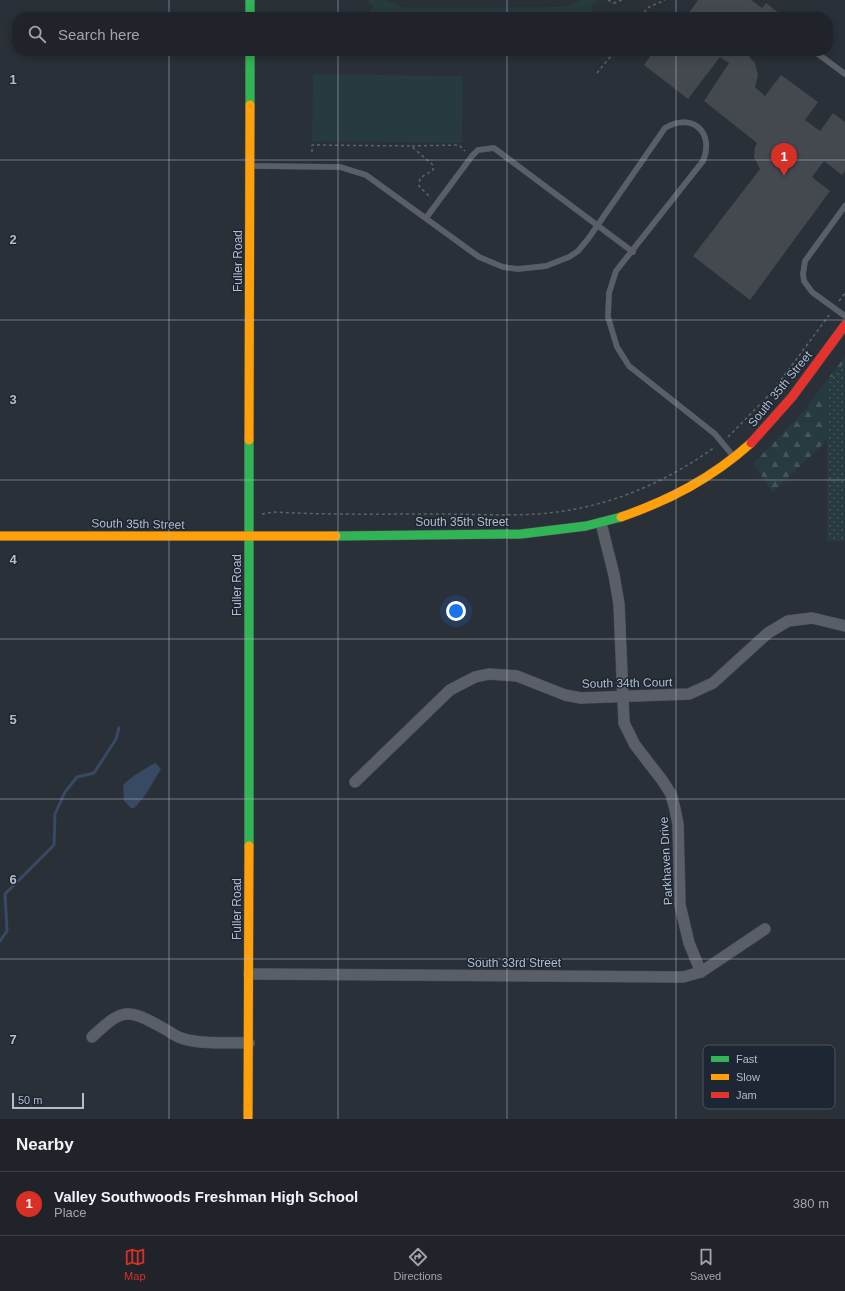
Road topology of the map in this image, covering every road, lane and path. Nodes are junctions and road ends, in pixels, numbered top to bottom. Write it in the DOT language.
graph roads {
  1 [pos="250,0"];
  2 [pos="608,0"];
  3 [pos="622,0"];
  4 [pos="665,0"];
  5 [pos="250,12"];
  6 [pos="644,12"];
  7 [pos="250,56"];
  8 [pos="611,56"];
  9 [pos="821,56"];
  10 [pos="597,73"];
  11 [pos="845,74"];
  12 [pos="411,146"];
  13 [pos="312,152"];
  14 [pos="466,152"];
  15 [pos="250,166"];
  16 [pos="431,198"];
  17 [pos="845,206"];
  18 [pos="426,218"];
  19 [pos="598,226"];
  20 [pos="633,252"];
  21 [pos="845,293"];
  22 [pos="834,308"];
  23 [pos="845,316"];
  24 [pos="845,325"];
  25 [pos="722,442"];
  26 [pos="734,457"];
  27 [pos="262,514"];
  28 [pos="601,523"];
  29 [pos="0,536"];
  30 [pos="249,537"];
  31 [pos="845,626"];
  32 [pos="622,697"];
  33 [pos="355,782"];
  34 [pos="765,928"];
  35 [pos="700,972"];
  36 [pos="249,974"];
  37 [pos="92,1038"];
  38 [pos="249,1043"];
  39 [pos="248,1119"];
  1 -- 5 [label="street"];
  2 -- 3 [label="path"];
  4 -- 6 [label="path"];
  7 -- 15 [label="street, Fuller Road"];
  8 -- 10 [label="path"];
  9 -- 11 [label="lane"];
  12 -- 13 [label="path"];
  12 -- 14 [label="path"];
  12 -- 16 [label="path"];
  15 -- 18 [label="lane"];
  15 -- 30 [label="street, Fuller Road"];
  17 -- 22 [label="lane"];
  18 -- 19 [label="lane"];
  18 -- 19 [label="lane"];
  19 -- 20 [label="lane"];
  19 -- 20 [label="lane"];
  20 -- 25 [label="lane"];
  21 -- 22 [label="path"];
  22 -- 23 [label="lane"];
  22 -- 25 [label="path"];
  24 -- 26 [label="street, South 35th Street"];
  25 -- 26 [label="lane"];
  25 -- 27 [label="path"];
  26 -- 28 [label="street, South 35th Street"];
  28 -- 30 [label="street, South 35th Street"];
  28 -- 32 [label="street, Parkhaven Drive"];
  29 -- 30 [label="street, South 35th Street"];
  30 -- 36 [label="street, Fuller Road"];
  31 -- 32 [label="street, South 34th Court"];
  32 -- 33 [label="street, South 34th Court"];
  32 -- 35 [label="street, Parkhaven Drive"];
  34 -- 35 [label="street, South 33rd Street"];
  35 -- 36 [label="street, South 33rd Street"];
  36 -- 38 [label="street, Fuller Road"];
  37 -- 38 [label="street"];
  38 -- 39 [label="street, Fuller Road"];
}
